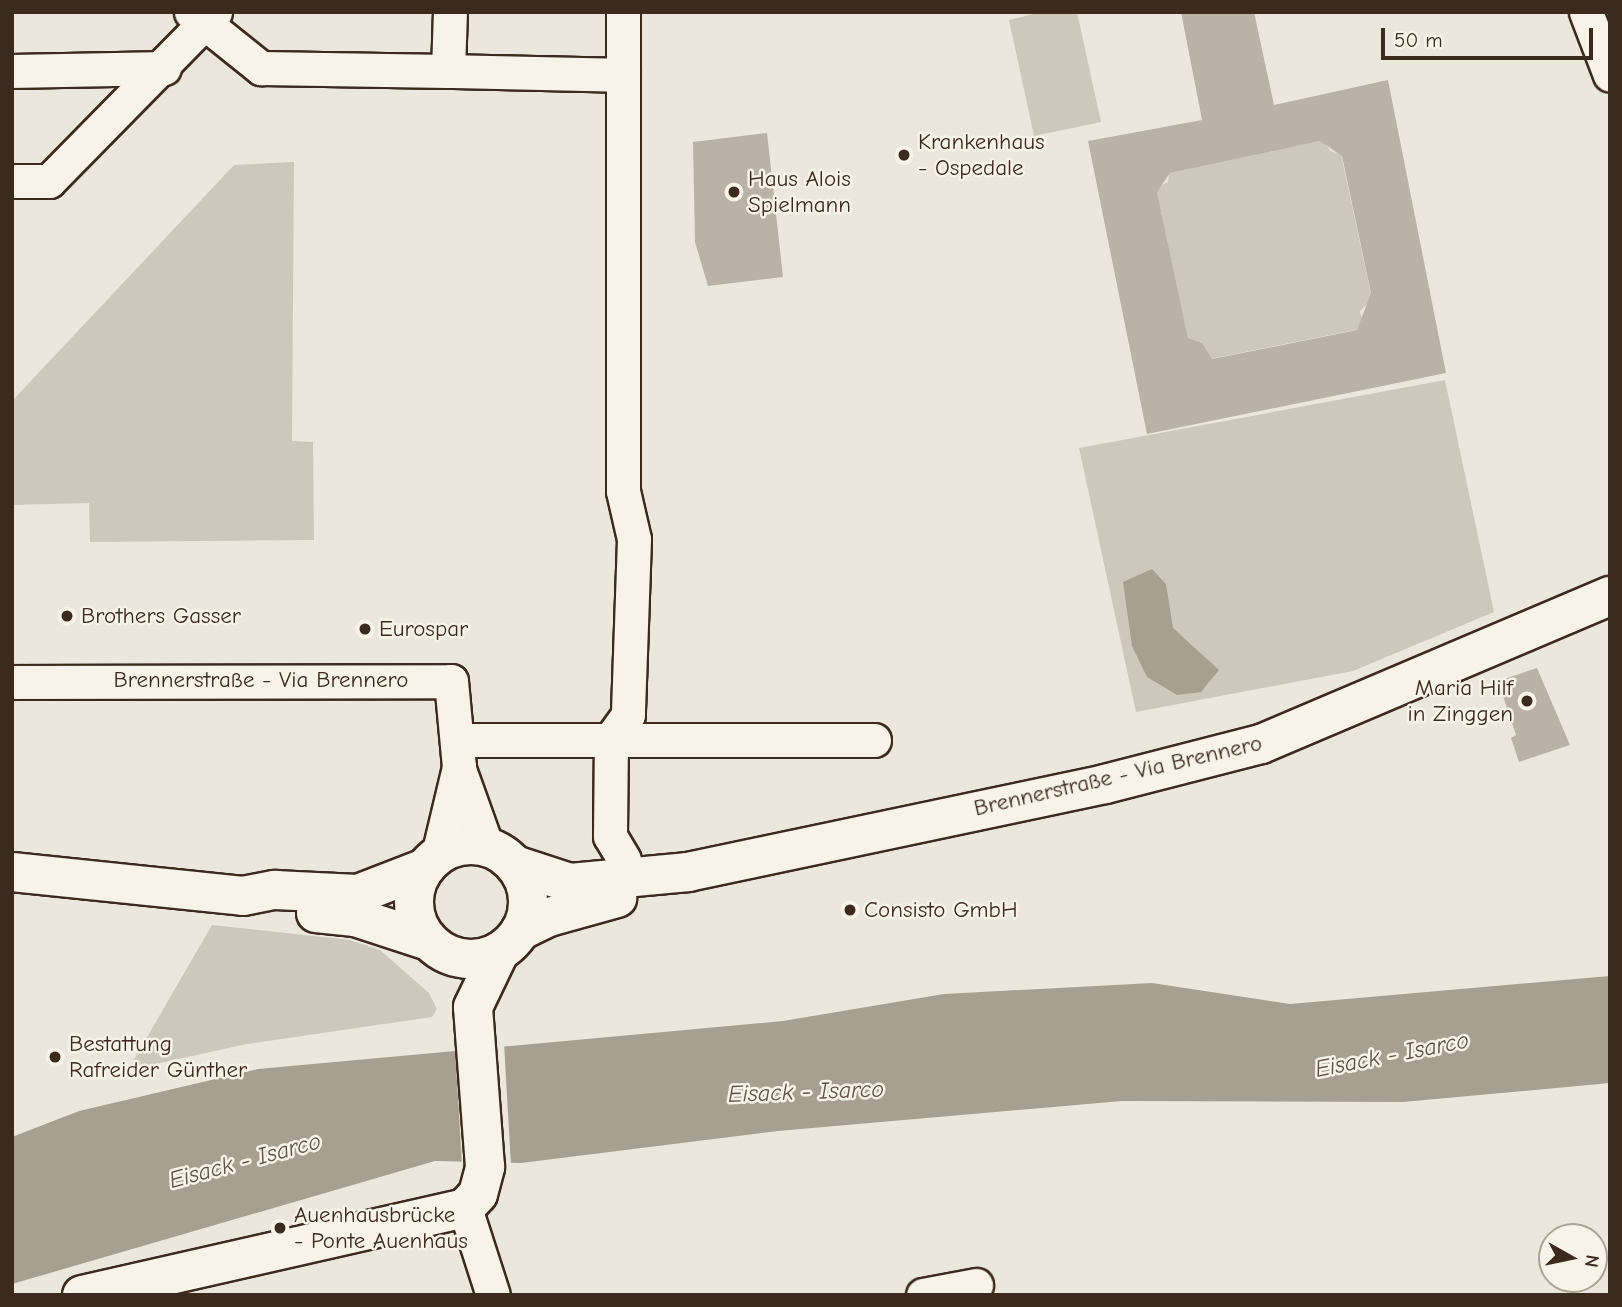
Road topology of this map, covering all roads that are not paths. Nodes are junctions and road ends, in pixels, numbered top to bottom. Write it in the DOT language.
graph roads {
  1 [pos="450,12"];
  2 [pos="623,12"];
  3 [pos="1586,12"];
  4 [pos="203,16"];
  5 [pos="164,68"];
  6 [pos="12,71"];
  7 [pos="448,71"];
  8 [pos="1610,75"];
  9 [pos="630,92"];
  10 [pos="12,181"];
  11 [pos="1610,596"];
  12 [pos="12,682"];
  13 [pos="611,738"];
  14 [pos="874,740"];
  15 [pos="459,753"];
  16 [pos="501,856"];
  17 [pos="624,859"];
  18 [pos="431,861"];
  19 [pos="12,872"];
  20 [pos="688,872"];
  21 [pos="243,896"];
  22 [pos="510,941"];
  23 [pos="434,946"];
  24 [pos="474,1020"];
  25 [pos="464,1208"];
  26 [pos="976,1285"];
  27 [pos="102,1292"];
  28 [pos="493,1295"];
  29 [pos="923,1295"];
  1 -- 7 [label="street"];
  2 -- 9 [label="street"];
  3 -- 8 [label="street"];
  4 -- 5 [label="street"];
  4 -- 7 [label="street"];
  5 -- 6 [label="street"];
  5 -- 10 [label="street"];
  7 -- 9 [label="street"];
  9 -- 13 [label="street"];
  11 -- 20 [label="main road, Brennerstraße - Via Brennero"];
  12 -- 15 [label="street, Brennerstraße - Via Brennero"];
  13 -- 14 [label="street"];
  13 -- 15 [label="street"];
  13 -- 17 [label="street"];
  15 -- 16 [label="street, Brennerstraße - Via Brennero"];
  15 -- 18 [label="street, Brennerstraße - Via Brennero"];
  16 -- 18 [label="main road, Brennerstraße - Via Brennero"];
  16 -- 20 [label="main road, Brennerstraße - Via Brennero"];
  16 -- 22 [label="main road, Brennerstraße - Via Brennero"];
  18 -- 21 [label="main road, Brennerstraße - Via Brennero"];
  18 -- 23 [label="main road, Brennerstraße - Via Brennero"];
  19 -- 21 [label="main road, Brennerstraße - Via Brennero"];
  20 -- 22 [label="main road, Brennerstraße - Via Brennero"];
  21 -- 23 [label="main road, Brennerstraße - Via Brennero"];
  22 -- 23 [label="main road, Brennerstraße - Via Brennero"];
  22 -- 24 [label="main road"];
  23 -- 24 [label="main road"];
  24 -- 25 [label="main road"];
  25 -- 27 [label="main road"];
  25 -- 28 [label="street"];
  26 -- 29 [label="street"];
}
